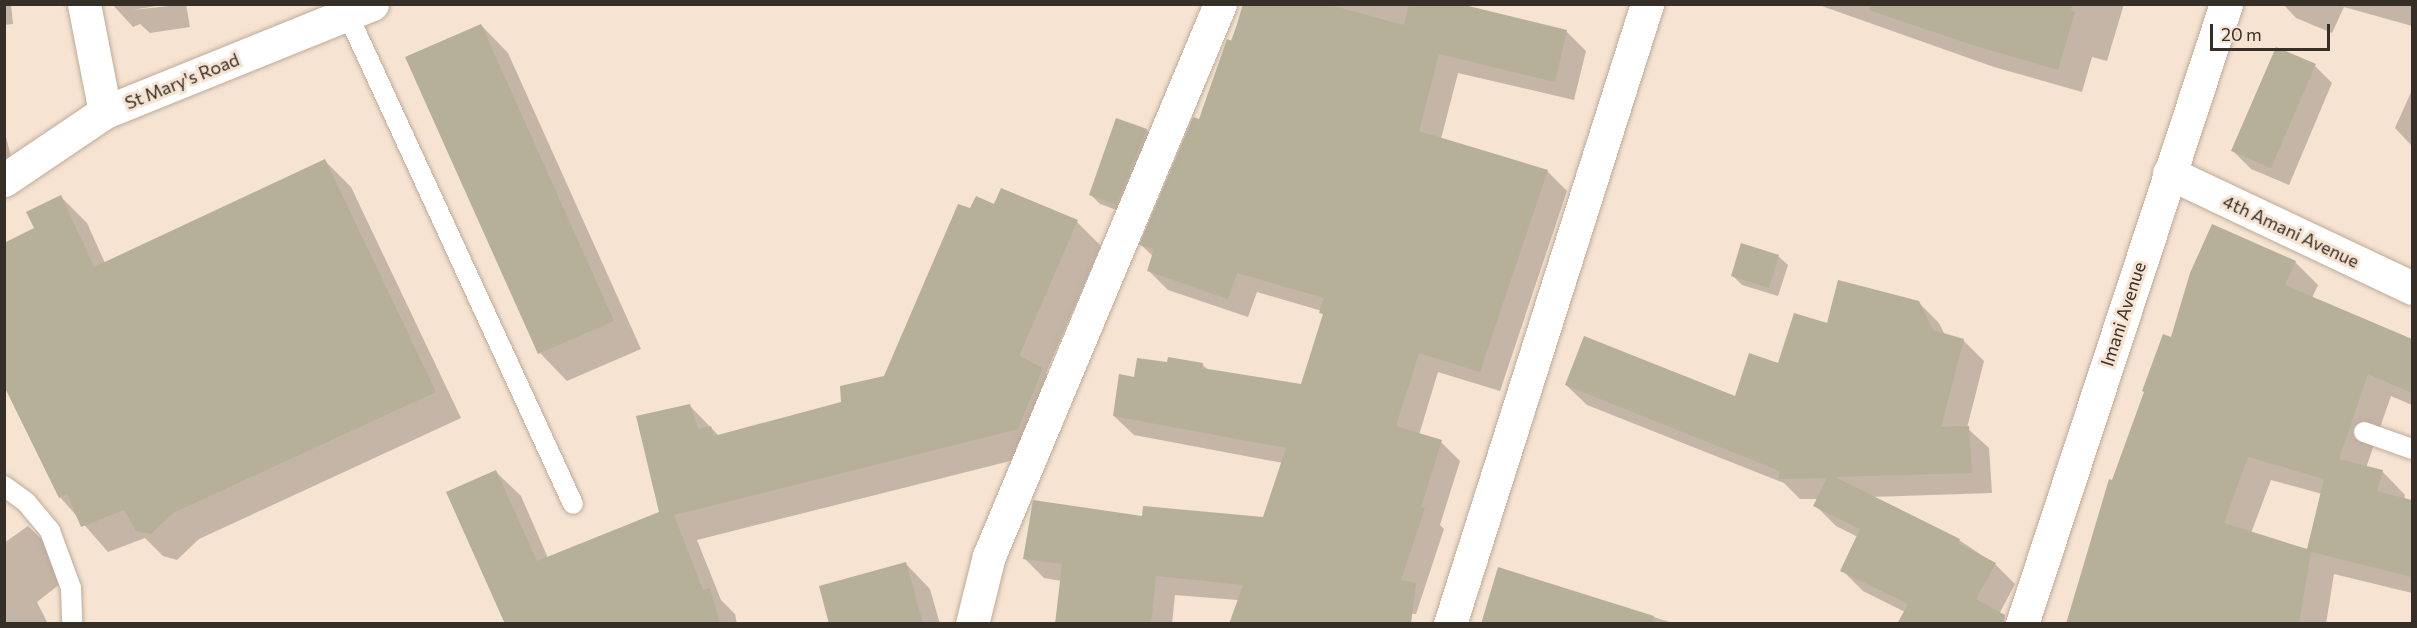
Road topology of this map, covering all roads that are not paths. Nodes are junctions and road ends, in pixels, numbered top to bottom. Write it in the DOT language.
graph roads {
  1 [pos="84,4"];
  2 [pos="1220,4"];
  3 [pos="1647,4"];
  4 [pos="2226,4"];
  5 [pos="360,10"];
  6 [pos="105,112"];
  7 [pos="2169,173"];
  8 [pos="4,180"];
  9 [pos="2412,288"];
  10 [pos="2364,432"];
  11 [pos="2412,449"];
  12 [pos="4,486"];
  13 [pos="573,504"];
  14 [pos="72,624"];
  15 [pos="972,624"];
  16 [pos="1450,624"];
  17 [pos="2022,624"];
  1 -- 6 [label="street"];
  2 -- 15 [label="street"];
  3 -- 16 [label="street"];
  4 -- 7 [label="street, Imani Avenue"];
  5 -- 6 [label="street, St Mary's Road"];
  5 -- 13 [label="lane"];
  6 -- 8 [label="street, St Mary's Road"];
  7 -- 9 [label="street, 4th Amani Avenue"];
  7 -- 17 [label="street, Imani Avenue"];
  10 -- 11 [label="lane"];
  12 -- 14 [label="lane"];
}
